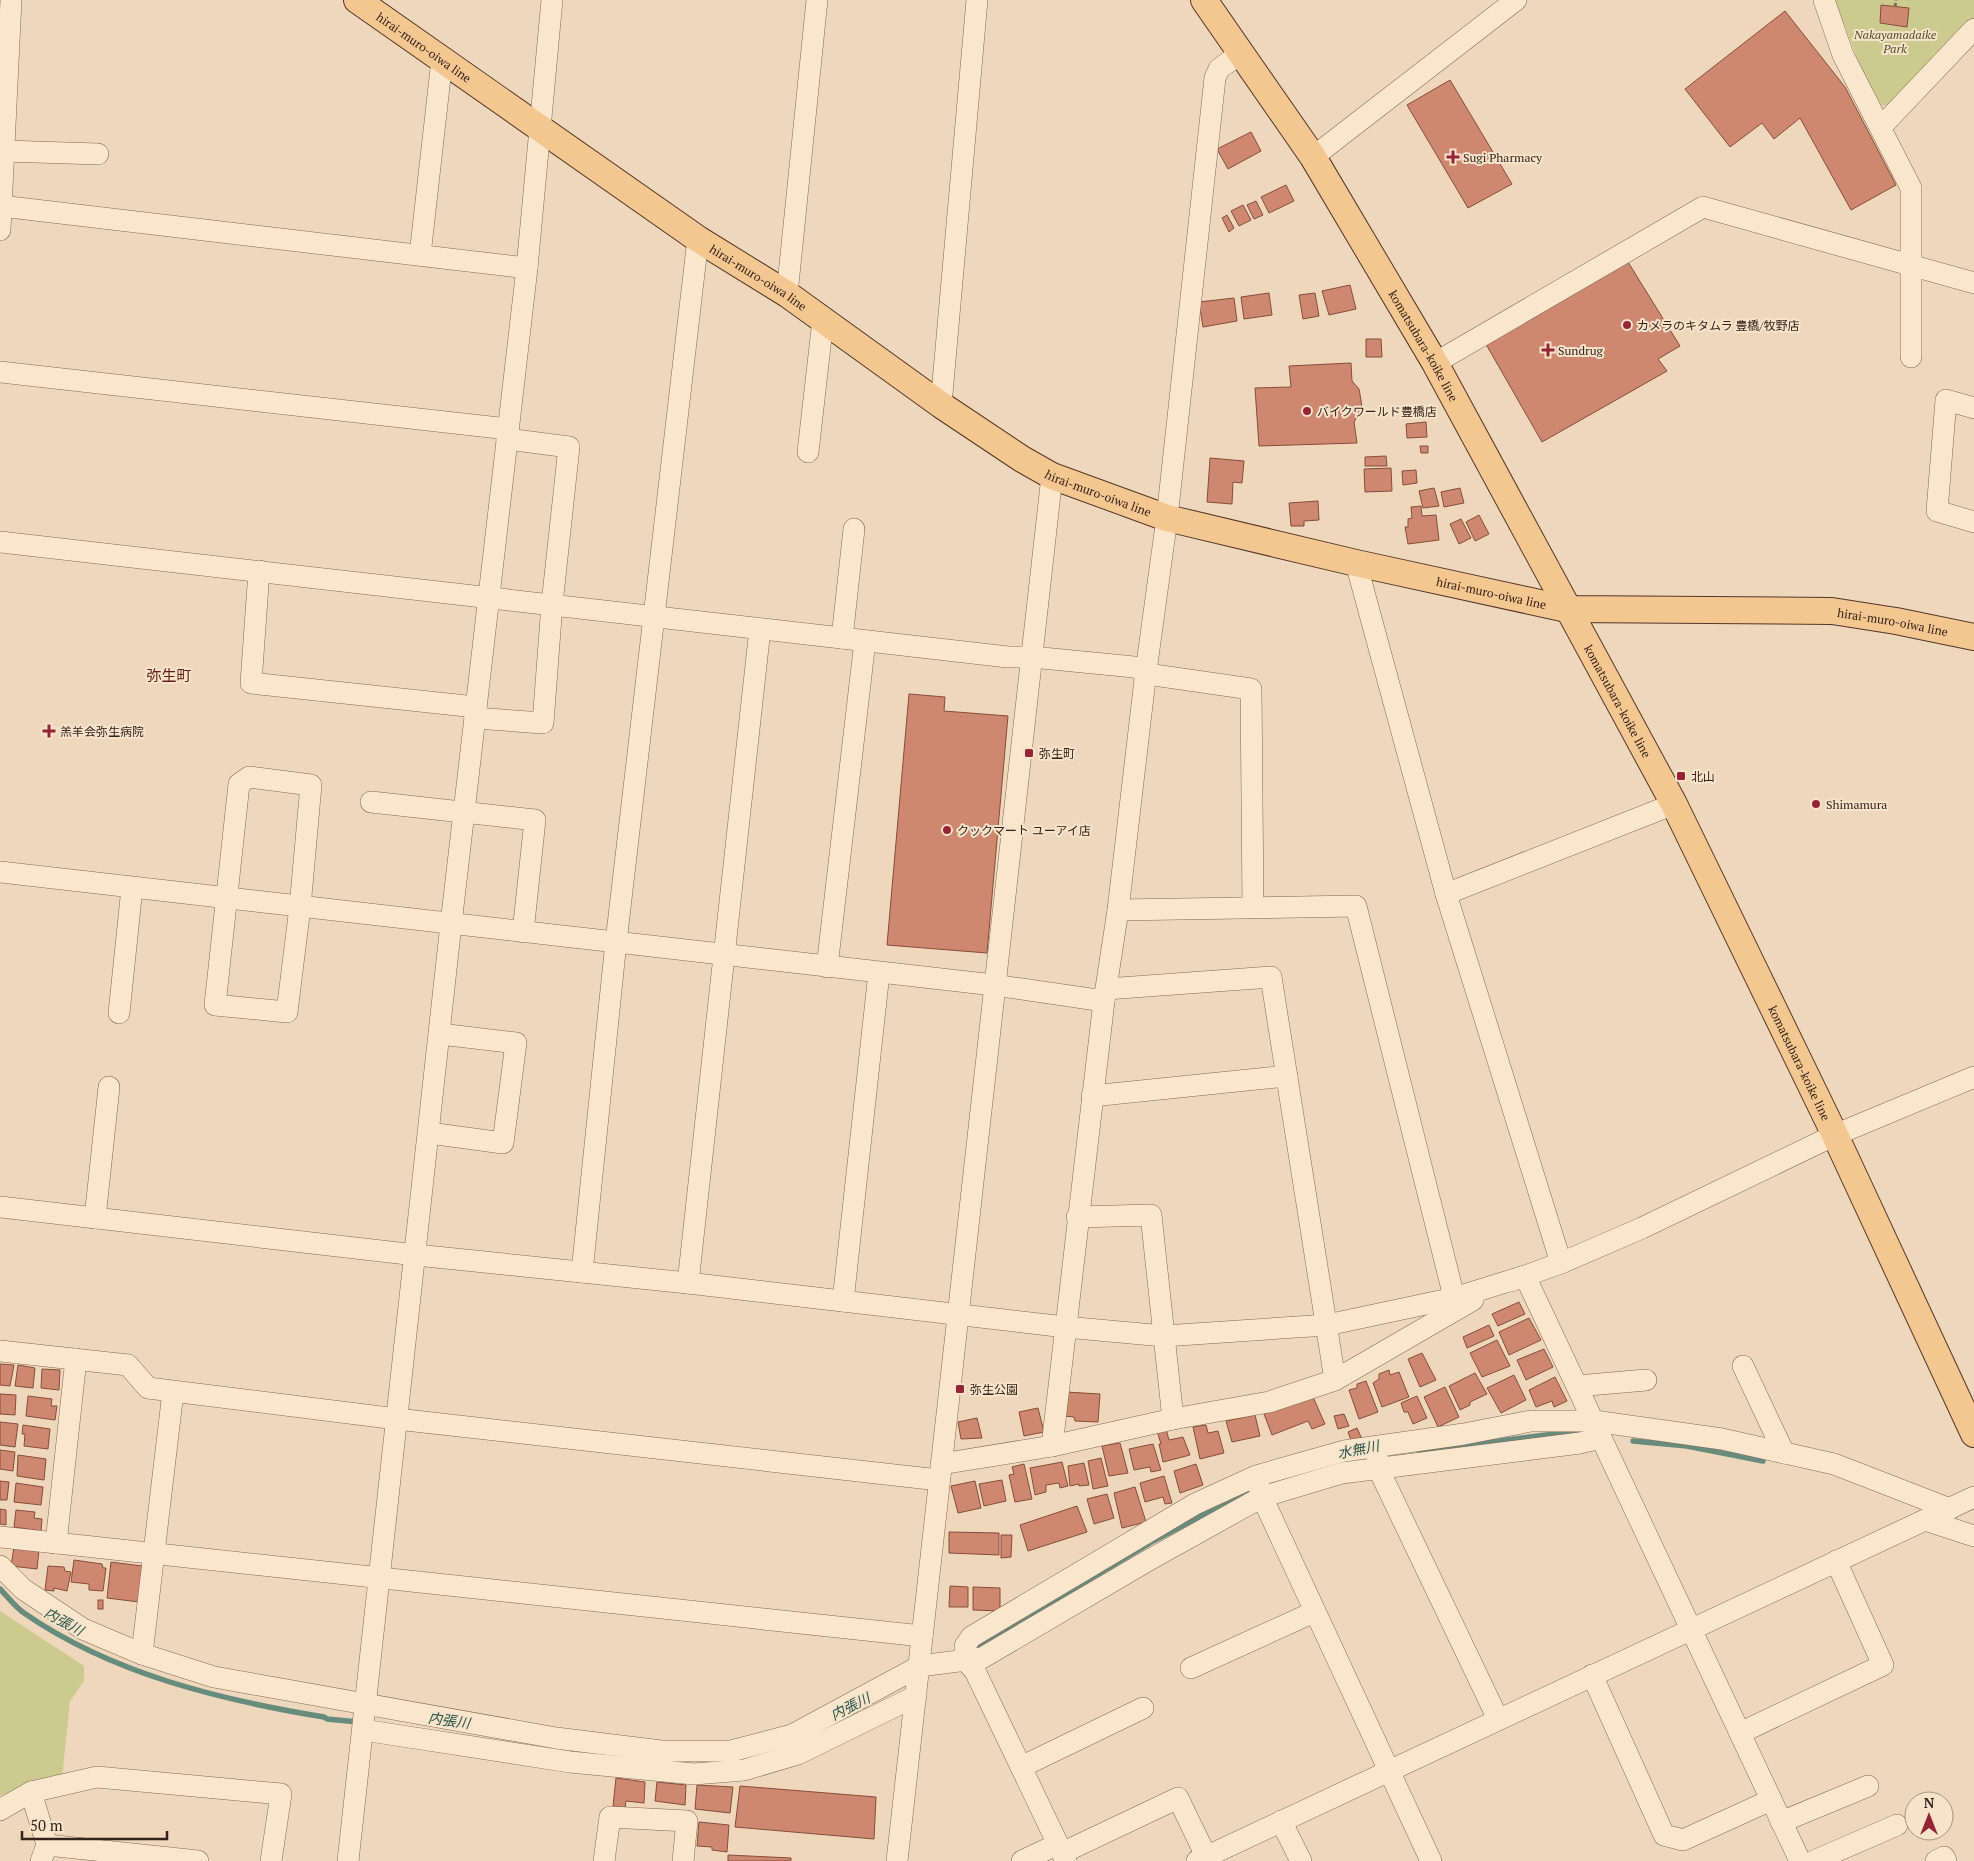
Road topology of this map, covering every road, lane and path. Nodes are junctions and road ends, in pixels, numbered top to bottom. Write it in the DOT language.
graph roads {
  1 [pos="11,0"];
  2 [pos="357,0"];
  3 [pos="552,0"];
  4 [pos="817,0"];
  5 [pos="977,0"];
  6 [pos="1204,0"];
  7 [pos="1516,0"];
  8 [pos="1824,0"];
  9 [pos="1896,0"];
  10 [pos="1895,7"];
  11 [pos="1974,30"];
  12 [pos="1242,52"];
  13 [pos="442,60"];
  14 [pos="1881,127"];
  15 [pos="541,128"];
  16 [pos="4,151"];
  17 [pos="98,154"];
  18 [pos="1313,158"];
  19 [pos="1,206"];
  20 [pos="0,230"];
  21 [pos="698,239"];
  22 [pos="420,255"];
  23 [pos="1912,264"];
  24 [pos="527,268"];
  25 [pos="1974,283"];
  26 [pos="787,294"];
  27 [pos="823,320"];
  28 [pos="1911,357"];
  29 [pos="1434,363"];
  30 [pos="0,372"];
  31 [pos="941,405"];
  32 [pos="1974,408"];
  33 [pos="507,434"];
  34 [pos="808,452"];
  35 [pos="1052,476"];
  36 [pos="1167,518"];
  37 [pos="1974,522"];
  38 [pos="854,529"];
  39 [pos="0,542"];
  40 [pos="1356,563"];
  41 [pos="259,571"];
  42 [pos="489,597"];
  43 [pos="552,604"];
  44 [pos="1567,609"];
  45 [pos="655,616"];
  46 [pos="760,630"];
  47 [pos="1974,637"];
  48 [pos="842,638"];
  49 [pos="865,641"];
  50 [pos="1032,657"];
  51 [pos="1146,671"];
  52 [pos="476,713"];
  53 [pos="371,802"];
  54 [pos="1674,804"];
  55 [pos="465,812"];
  56 [pos="0,872"];
  57 [pos="132,888"];
  58 [pos="1446,894"];
  59 [pos="226,898"];
  60 [pos="300,906"];
  61 [pos="1253,908"];
  62 [pos="1118,910"];
  63 [pos="452,924"];
  64 [pos="523,932"];
  65 [pos="616,942"];
  66 [pos="723,955"];
  67 [pos="827,967"];
  68 [pos="879,973"];
  69 [pos="994,986"];
  70 [pos="1105,995"];
  71 [pos="119,1013"];
  72 [pos="440,1034"];
  73 [pos="1287,1076"];
  74 [pos="1974,1076"];
  75 [pos="109,1087"];
  76 [pos="1092,1096"];
  77 [pos="429,1134"];
  78 [pos="1835,1135"];
  79 [pos="0,1207"];
  80 [pos="1077,1217"];
  81 [pos="95,1218"];
  82 [pos="416,1255"];
  83 [pos="1561,1262"];
  84 [pos="582,1272"];
  85 [pos="1525,1276"];
  86 [pos="688,1283"];
  87 [pos="843,1301"];
  88 [pos="1456,1304"];
  89 [pos="958,1314"];
  90 [pos="1327,1326"];
  91 [pos="1064,1327"];
  92 [pos="1164,1336"];
  93 [pos="0,1351"];
  94 [pos="76,1359"];
  95 [pos="1743,1366"];
  96 [pos="1335,1380"];
  97 [pos="1646,1380"];
  98 [pos="1577,1386"];
  99 [pos="174,1392"];
  100 [pos="397,1419"];
  101 [pos="1173,1419"];
  102 [pos="1597,1430"];
  103 [pos="1974,1434"];
  104 [pos="1052,1446"];
  105 [pos="1784,1453"];
  106 [pos="1378,1457"];
  107 [pos="940,1472"];
  108 [pos="1256,1476"];
  109 [pos="1974,1496"];
  110 [pos="1262,1497"];
  111 [pos="1950,1509"];
  112 [pos="1925,1520"];
  113 [pos="1974,1536"];
  114 [pos="0,1537"];
  115 [pos="56,1543"];
  116 [pos="154,1553"];
  117 [pos="1836,1562"];
  118 [pos="0,1566"];
  119 [pos="379,1578"];
  120 [pos="1314,1612"];
  121 [pos="1691,1629"];
  122 [pos="922,1636"];
  123 [pos="142,1654"];
  124 [pos="965,1660"];
  125 [pos="920,1666"];
  126 [pos="1191,1668"];
  127 [pos="1592,1675"];
  128 [pos="916,1696"];
  129 [pos="1143,1708"];
  130 [pos="364,1718"];
  131 [pos="1498,1719"];
  132 [pos="1740,1733"];
  133 [pos="1021,1767"];
  134 [pos="1388,1771"];
  135 [pos="1868,1786"];
  136 [pos="31,1792"];
  137 [pos="1771,1800"];
  138 [pos="0,1810"];
  139 [pos="1281,1821"];
  140 [pos="1782,1822"];
  141 [pos="1897,1825"];
  142 [pos="44,1853"];
  143 [pos="1062,1853"];
  144 [pos="1202,1859"];
  145 [pos="198,1861"];
  146 [pos="271,1861"];
  147 [pos="348,1861"];
  148 [pos="604,1861"];
  149 [pos="683,1861"];
  150 [pos="897,1861"];
  151 [pos="1022,1861"];
  152 [pos="1301,1861"];
  153 [pos="1431,1861"];
  154 [pos="1800,1861"];
  155 [pos="1814,1861"];
  156 [pos="1936,1861"];
  157 [pos="1946,1861"];
  1 -- 16 [label="street"];
  2 -- 13 [label="main road, hirai-muro-oiwa line"];
  3 -- 15 [label="street"];
  4 -- 26 [label="street"];
  5 -- 31 [label="street"];
  6 -- 12 [label="main road, komatsubara-koike line"];
  7 -- 18 [label="street"];
  8 -- 14 [label="street"];
  9 -- 10 [label="path"];
  11 -- 14 [label="street"];
  12 -- 18 [label="main road, komatsubara-koike line"];
  12 -- 36 [label="street"];
  13 -- 15 [label="main road, hirai-muro-oiwa line"];
  13 -- 22 [label="street"];
  14 -- 23 [label="street"];
  15 -- 21 [label="main road, hirai-muro-oiwa line"];
  15 -- 24 [label="street"];
  16 -- 17 [label="street"];
  16 -- 19 [label="street"];
  18 -- 29 [label="main road, komatsubara-koike line"];
  19 -- 20 [label="street"];
  19 -- 22 [label="street"];
  21 -- 26 [label="main road, hirai-muro-oiwa line"];
  21 -- 45 [label="street"];
  22 -- 24 [label="street"];
  23 -- 25 [label="street"];
  23 -- 28 [label="street"];
  23 -- 29 [label="street"];
  24 -- 33 [label="street"];
  26 -- 27 [label="main road, hirai-muro-oiwa line"];
  27 -- 31 [label="main road, hirai-muro-oiwa line"];
  27 -- 34 [label="street"];
  29 -- 44 [label="main road, komatsubara-koike line"];
  30 -- 33 [label="street"];
  31 -- 35 [label="main road, hirai-muro-oiwa line"];
  32 -- 37 [label="street"];
  33 -- 42 [label="street"];
  33 -- 43 [label="street"];
  35 -- 36 [label="main road, hirai-muro-oiwa line"];
  35 -- 50 [label="street"];
  36 -- 40 [label="main road, hirai-muro-oiwa line"];
  36 -- 51 [label="street"];
  38 -- 48 [label="street"];
  39 -- 41 [label="street"];
  40 -- 44 [label="main road, hirai-muro-oiwa line"];
  40 -- 58 [label="street"];
  41 -- 42 [label="street"];
  41 -- 52 [label="street"];
  42 -- 43 [label="street"];
  42 -- 52 [label="street"];
  43 -- 45 [label="street"];
  43 -- 52 [label="street"];
  44 -- 47 [label="main road, hirai-muro-oiwa line"];
  44 -- 54 [label="main road, komatsubara-koike line"];
  45 -- 46 [label="street"];
  45 -- 65 [label="street"];
  46 -- 48 [label="street"];
  46 -- 66 [label="street"];
  48 -- 49 [label="street"];
  49 -- 50 [label="street"];
  49 -- 67 [label="street"];
  50 -- 51 [label="street"];
  50 -- 69 [label="street"];
  51 -- 61 [label="street"];
  51 -- 62 [label="street"];
  52 -- 55 [label="street"];
  53 -- 55 [label="street"];
  54 -- 58 [label="street"];
  54 -- 78 [label="main road, komatsubara-koike line"];
  55 -- 63 [label="street"];
  55 -- 64 [label="street"];
  56 -- 57 [label="street"];
  57 -- 59 [label="street"];
  57 -- 71 [label="street"];
  58 -- 83 [label="street"];
  59 -- 60 [label="street"];
  59 -- 60 [label="street"];
  59 -- 60 [label="street"];
  60 -- 63 [label="street"];
  61 -- 62 [label="street"];
  61 -- 88 [label="street"];
  62 -- 70 [label="street"];
  63 -- 64 [label="street"];
  63 -- 72 [label="street"];
  64 -- 65 [label="street"];
  65 -- 66 [label="street"];
  65 -- 84 [label="street"];
  66 -- 67 [label="street"];
  66 -- 86 [label="street"];
  67 -- 68 [label="street"];
  68 -- 69 [label="street"];
  68 -- 87 [label="street"];
  69 -- 70 [label="street"];
  69 -- 89 [label="street"];
  70 -- 73 [label="street"];
  70 -- 76 [label="street"];
  72 -- 77 [label="street"];
  72 -- 77 [label="street"];
  73 -- 76 [label="street"];
  73 -- 90 [label="street"];
  74 -- 78 [label="street"];
  75 -- 81 [label="street"];
  76 -- 80 [label="street"];
  77 -- 82 [label="street"];
  78 -- 83 [label="street"];
  78 -- 103 [label="main road, komatsubara-koike line"];
  79 -- 81 [label="street"];
  80 -- 91 [label="street"];
  80 -- 92 [label="street"];
  81 -- 82 [label="street"];
  82 -- 84 [label="street"];
  82 -- 100 [label="street"];
  83 -- 85 [label="street"];
  84 -- 86 [label="street"];
  85 -- 88 [label="street"];
  85 -- 98 [label="street"];
  86 -- 87 [label="street"];
  87 -- 89 [label="street"];
  88 -- 90 [label="street"];
  88 -- 96 [label="street"];
  89 -- 91 [label="street"];
  89 -- 107 [label="street"];
  90 -- 92 [label="street"];
  90 -- 96 [label="street"];
  91 -- 92 [label="street"];
  91 -- 104 [label="street"];
  92 -- 101 [label="street"];
  93 -- 94 [label="street"];
  94 -- 99 [label="street"];
  94 -- 115 [label="street"];
  95 -- 105 [label="street"];
  96 -- 101 [label="street"];
  97 -- 98 [label="street"];
  98 -- 102 [label="street"];
  99 -- 100 [label="street"];
  99 -- 116 [label="street"];
  100 -- 107 [label="street"];
  100 -- 119 [label="street"];
  101 -- 104 [label="street"];
  102 -- 105 [label="street"];
  102 -- 106 [label="street"];
  102 -- 121 [label="street"];
  104 -- 107 [label="street"];
  105 -- 111 [label="street"];
  106 -- 108 [label="street"];
  106 -- 110 [label="street"];
  106 -- 131 [label="street"];
  107 -- 122 [label="street"];
  108 -- 110 [label="street"];
  108 -- 124 [label="street"];
  109 -- 111 [label="street"];
  110 -- 120 [label="street"];
  110 -- 124 [label="street"];
  111 -- 112 [label="street"];
  112 -- 113 [label="street"];
  112 -- 117 [label="street"];
  114 -- 115 [label="street"];
  115 -- 116 [label="street"];
  116 -- 119 [label="street"];
  116 -- 123 [label="street"];
  117 -- 121 [label="street"];
  117 -- 132 [label="street"];
  118 -- 123 [label="street"];
  119 -- 122 [label="street"];
  119 -- 130 [label="street"];
  120 -- 126 [label="street"];
  120 -- 134 [label="street"];
  121 -- 127 [label="street"];
  121 -- 132 [label="street"];
  122 -- 125 [label="street"];
  123 -- 130 [label="street"];
  124 -- 125 [label="street"];
  124 -- 133 [label="street"];
  125 -- 128 [label="street"];
  125 -- 130 [label="street"];
  127 -- 131 [label="street"];
  127 -- 137 [label="street"];
  128 -- 130 [label="street"];
  128 -- 150 [label="street"];
  129 -- 133 [label="street"];
  130 -- 147 [label="street"];
  131 -- 134 [label="street"];
  132 -- 137 [label="street"];
  133 -- 143 [label="street"];
  134 -- 139 [label="street"];
  134 -- 153 [label="street"];
  135 -- 140 [label="street"];
  136 -- 138 [label="street"];
  136 -- 142 [label="street"];
  136 -- 146 [label="street"];
  137 -- 140 [label="street"];
  139 -- 144 [label="street"];
  139 -- 152 [label="street"];
  140 -- 154 [label="street"];
  141 -- 155 [label="street"];
  142 -- 145 [label="street"];
  143 -- 144 [label="street"];
  143 -- 151 [label="street"];
  148 -- 149 [label="street"];
  156 -- 157 [label="street"];
}
